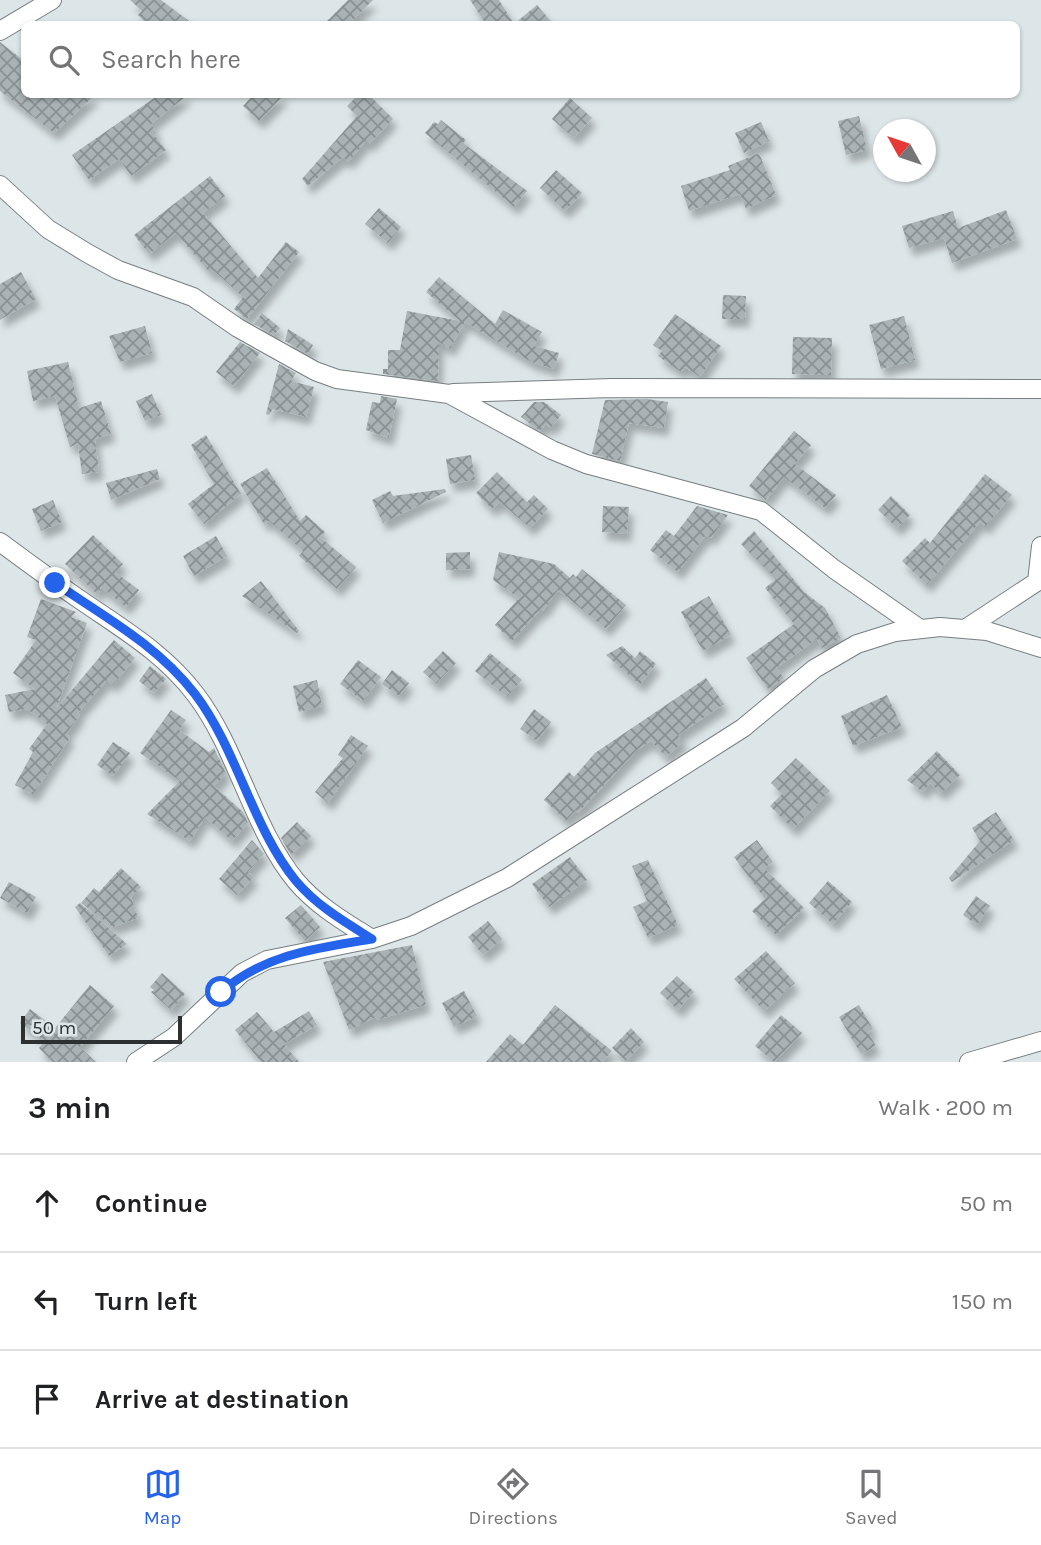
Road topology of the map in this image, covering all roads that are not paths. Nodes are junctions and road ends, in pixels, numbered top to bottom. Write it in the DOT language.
graph roads {
  1 [pos="52,0"];
  2 [pos="0,31"];
  3 [pos="0,185"];
  4 [pos="1041,389"];
  5 [pos="449,394"];
  6 [pos="0,542"];
  7 [pos="1041,546"];
  8 [pos="1039,580"];
  9 [pos="920,629"];
  10 [pos="965,629"];
  11 [pos="1041,648"];
  12 [pos="372,939"];
  13 [pos="1041,1041"];
  14 [pos="136,1062"];
  15 [pos="969,1062"];
  1 -- 2 [label="street"];
  3 -- 5 [label="street"];
  4 -- 5 [label="street"];
  5 -- 9 [label="street"];
  6 -- 12 [label="street"];
  7 -- 8 [label="street"];
  8 -- 10 [label="street"];
  9 -- 10 [label="street"];
  9 -- 12 [label="street"];
  10 -- 11 [label="street"];
  12 -- 14 [label="street"];
  13 -- 15 [label="street"];
}
